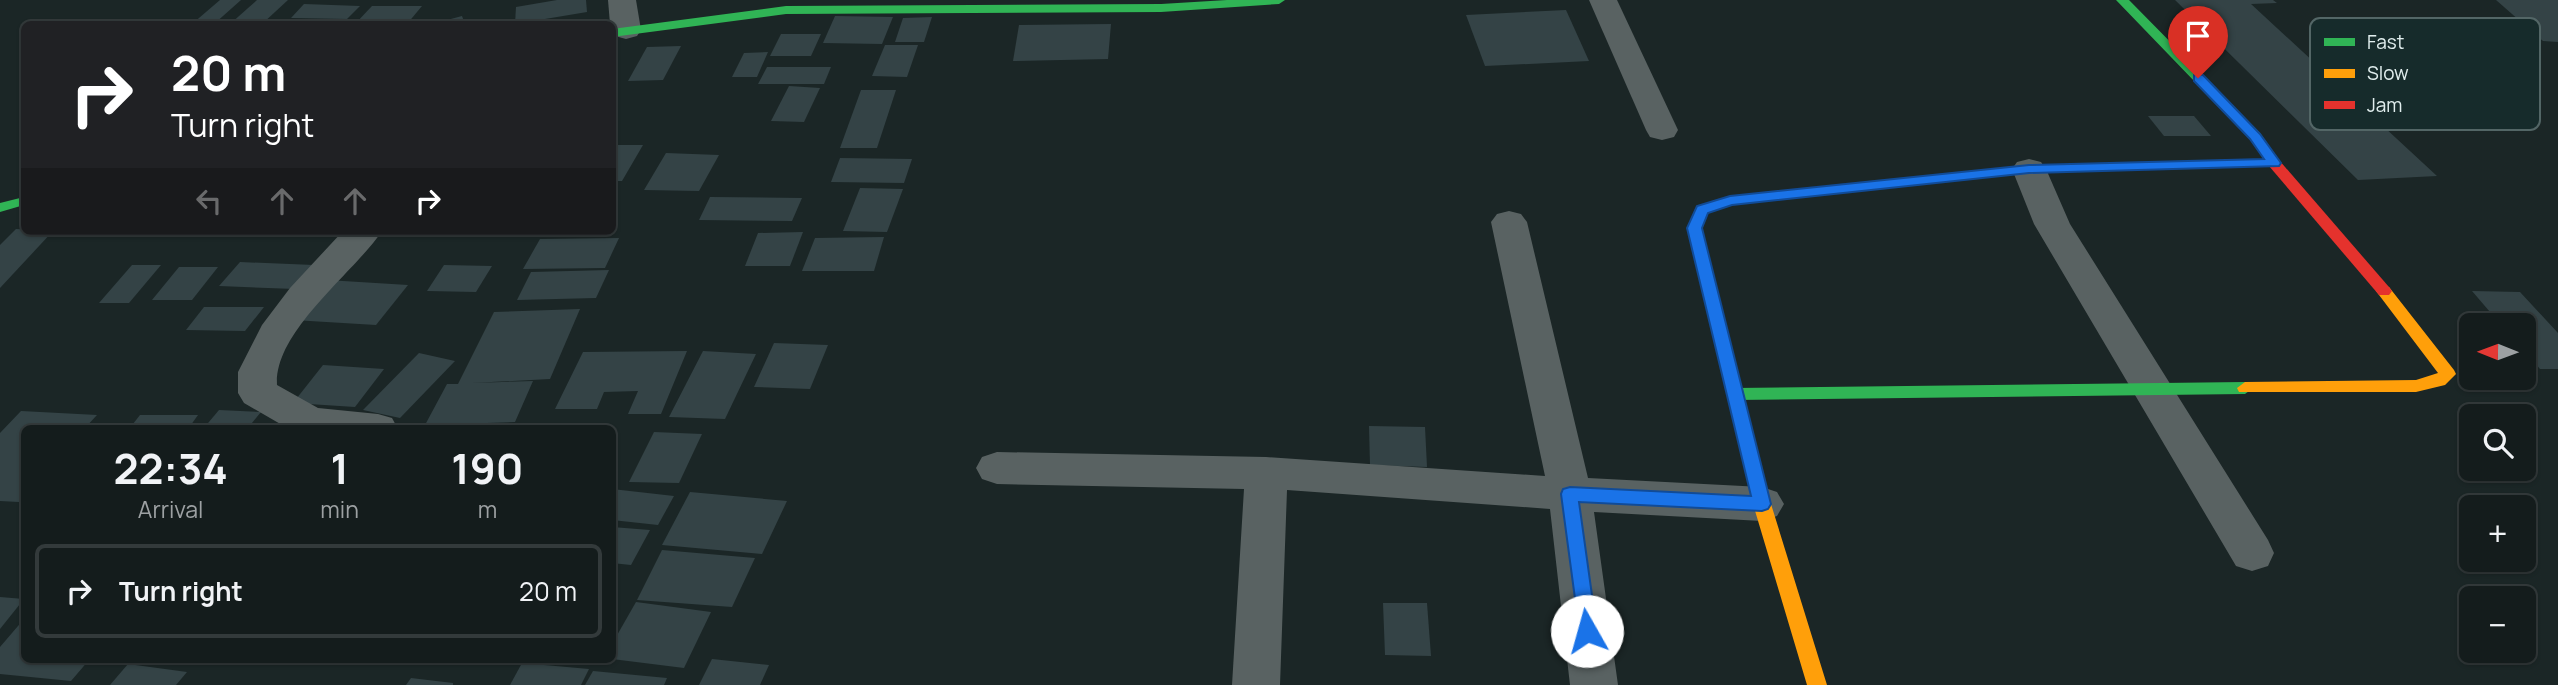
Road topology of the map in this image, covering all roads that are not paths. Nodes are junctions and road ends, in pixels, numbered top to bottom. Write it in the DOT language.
graph roads {
  1 [pos="622,0"];
  2 [pos="1279,0"];
  3 [pos="1603,0"];
  4 [pos="2122,0"];
  5 [pos="619,31"];
  6 [pos="1662,130"];
  7 [pos="2274,163"];
  8 [pos="2029,169"];
  9 [pos="21,202"];
  10 [pos="0,208"];
  11 [pos="1509,222"];
  12 [pos="360,235"];
  13 [pos="2153,390"];
  14 [pos="1735,394"];
  15 [pos="339,425"];
  16 [pos="998,468"];
  17 [pos="1266,473"];
  18 [pos="1570,494"];
  19 [pos="1762,504"];
  20 [pos="2252,553"];
  21 [pos="1256,685"];
  22 [pos="1594,685"];
  23 [pos="1817,685"];
  1 -- 5 [label="street"];
  2 -- 5 [label="street"];
  3 -- 6 [label="street"];
  4 -- 7 [label="street"];
  7 -- 8 [label="street"];
  7 -- 13 [label="street"];
  8 -- 13 [label="street"];
  8 -- 14 [label="street"];
  9 -- 10 [label="street"];
  11 -- 18 [label="street"];
  12 -- 15 [label="street"];
  13 -- 14 [label="street"];
  13 -- 20 [label="street"];
  14 -- 19 [label="street"];
  16 -- 17 [label="street"];
  17 -- 18 [label="street"];
  17 -- 21 [label="street"];
  18 -- 19 [label="street"];
  18 -- 22 [label="street"];
  19 -- 23 [label="street"];
}
